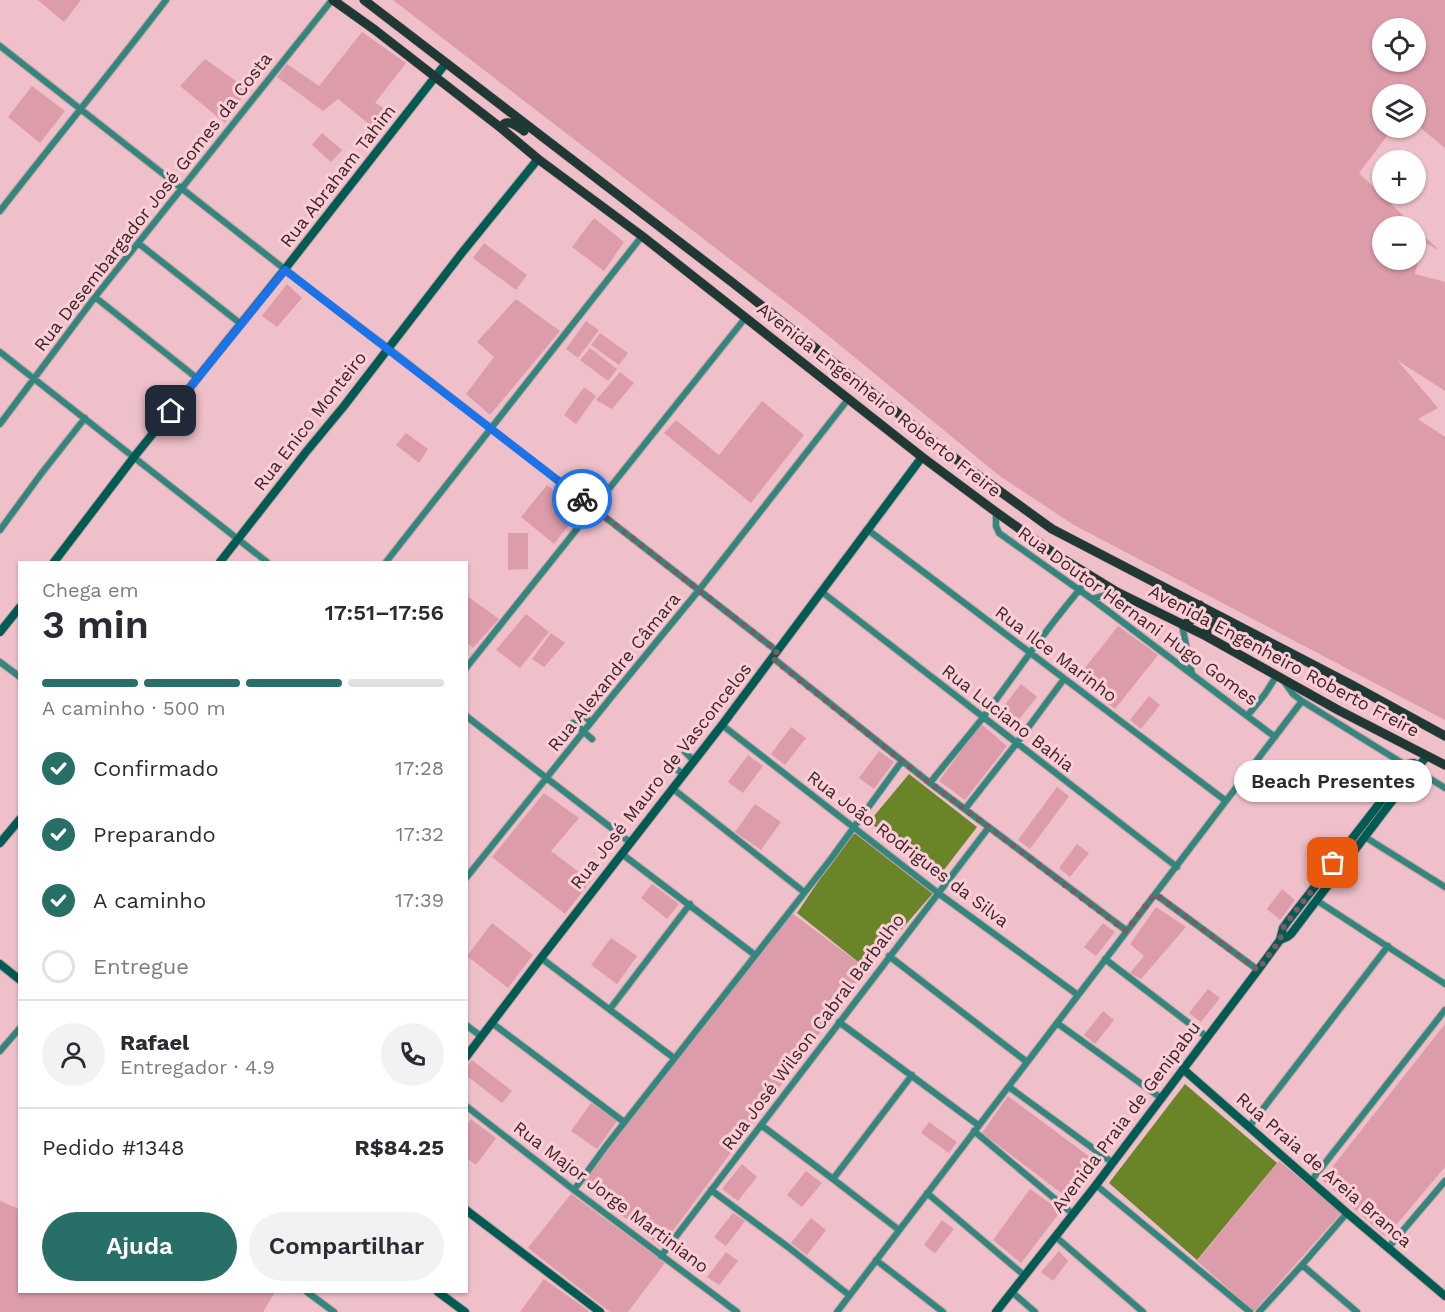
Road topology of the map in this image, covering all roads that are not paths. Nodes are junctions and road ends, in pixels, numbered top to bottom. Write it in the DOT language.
graph roads {
  1 [pos="166,0"];
  2 [pos="333,0"];
  3 [pos="364,0"];
  4 [pos="0,46"];
  5 [pos="446,63"];
  6 [pos="435,78"];
  7 [pos="80,108"];
  8 [pos="501,128"];
  9 [pos="555,147"];
  10 [pos="538,159"];
  11 [pos="181,189"];
  12 [pos="0,211"];
  13 [pos="642,236"];
  14 [pos="138,243"];
  15 [pos="285,270"];
  16 [pos="95,297"];
  17 [pos="746,317"];
  18 [pos="241,324"];
  19 [pos="388,348"];
  20 [pos="0,352"];
  21 [pos="34,379"];
  22 [pos="198,379"];
  23 [pos="849,398"];
  24 [pos="85,418"];
  25 [pos="0,424"];
  26 [pos="491,428"];
  27 [pos="922,456"];
  28 [pos="134,457"];
  29 [pos="594,508"];
  30 [pos="996,512"];
  31 [pos="0,530"];
  32 [pos="868,530"];
  33 [pos="238,539"];
  34 [pos="55,561"];
  35 [pos="221,561"];
  36 [pos="266,561"];
  37 [pos="387,561"];
  38 [pos="1091,576"];
  39 [pos="699,590"];
  40 [pos="1079,590"];
  41 [pos="822,592"];
  42 [pos="1118,592"];
  43 [pos="1092,599"];
  44 [pos="1200,605"];
  45 [pos="18,610"];
  46 [pos="1183,625"];
  47 [pos="0,632"];
  48 [pos="1206,636"];
  49 [pos="1265,640"];
  50 [pos="1031,652"];
  51 [pos="775,654"];
  52 [pos="0,662"];
  53 [pos="468,666"];
  54 [pos="1192,674"];
  55 [pos="18,676"];
  56 [pos="1279,676"];
  57 [pos="1064,679"];
  58 [pos="1302,701"];
  59 [pos="581,714"];
  60 [pos="1248,715"];
  61 [pos="982,718"];
  62 [pos="468,719"];
  63 [pos="591,722"];
  64 [pos="573,723"];
  65 [pos="722,724"];
  66 [pos="584,731"];
  67 [pos="1445,736"];
  68 [pos="1275,737"];
  69 [pos="592,739"];
  70 [pos="1016,744"];
  71 [pos="685,752"];
  72 [pos="1427,756"];
  73 [pos="694,761"];
  74 [pos="903,761"];
  75 [pos="1445,765"];
  76 [pos="672,766"];
  77 [pos="1412,769"];
  78 [pos="683,774"];
  79 [pos="546,778"];
  80 [pos="930,783"];
  81 [pos="672,788"];
  82 [pos="1445,788"];
  83 [pos="1226,801"];
  84 [pos="965,809"];
  85 [pos="18,821"];
  86 [pos="853,827"];
  87 [pos="988,827"];
  88 [pos="1365,837"];
  89 [pos="0,843"];
  90 [pos="631,843"];
  91 [pos="622,854"];
  92 [pos="1177,867"];
  93 [pos="468,876"];
  94 [pos="1445,887"];
  95 [pos="804,892"];
  96 [pos="938,893"];
  97 [pos="1155,894"];
  98 [pos="1316,900"];
  99 [pos="690,904"];
  100 [pos="1126,931"];
  101 [pos="1280,940"];
  102 [pos="1388,946"];
  103 [pos="755,955"];
  104 [pos="889,956"];
  105 [pos="541,958"];
  106 [pos="1105,959"];
  107 [pos="0,964"];
  108 [pos="1258,970"];
  109 [pos="18,978"];
  110 [pos="1445,984"];
  111 [pos="1078,995"];
  112 [pos="610,1009"];
  113 [pos="1445,1010"];
  114 [pos="839,1022"];
  115 [pos="492,1023"];
  116 [pos="1057,1023"];
  117 [pos="468,1026"];
  118 [pos="18,1030"];
  119 [pos="482,1037"];
  120 [pos="1207,1037"];
  121 [pos="0,1050"];
  122 [pos="468,1054"];
  123 [pos="674,1058"];
  124 [pos="1027,1062"];
  125 [pos="1183,1069"];
  126 [pos="912,1075"];
  127 [pos="1009,1087"];
  128 [pos="1161,1098"];
  129 [pos="468,1108"];
  130 [pos="624,1122"];
  131 [pos="760,1125"];
  132 [pos="1249,1127"];
  133 [pos="976,1128"];
  134 [pos="1113,1163"];
  135 [pos="833,1179"];
  136 [pos="1311,1181"];
  137 [pos="1445,1181"];
  138 [pos="1096,1185"];
  139 [pos="574,1190"];
  140 [pos="711,1190"];
  141 [pos="927,1193"];
  142 [pos="468,1212"];
  143 [pos="1347,1213"];
  144 [pos="1074,1214"];
  145 [pos="898,1230"];
  146 [pos="1056,1237"];
  147 [pos="1388,1248"];
  148 [pos="661,1256"];
  149 [pos="876,1260"];
  150 [pos="1302,1265"];
  151 [pos="1025,1276"];
  152 [pos="1012,1292"];
  153 [pos="308,1293"];
  154 [pos="439,1293"];
  155 [pos="849,1295"];
  156 [pos="1445,1296"];
  157 [pos="334,1312"];
  158 [pos="465,1312"];
  159 [pos="600,1312"];
  160 [pos="737,1312"];
  161 [pos="837,1312"];
  162 [pos="943,1312"];
  163 [pos="996,1312"];
  164 [pos="1035,1312"];
  165 [pos="1143,1312"];
  166 [pos="1250,1312"];
  167 [pos="1259,1312"];
  168 [pos="1357,1312"];
  1 -- 7 [label="street"];
  2 -- 6 [label="main road, Avenida Engenheiro Roberto Freire"];
  2 -- 11 [label="street, Rua Desembargador José Gomes da Costa"];
  3 -- 5 [label="main road, Avenida Engenheiro Roberto Freire"];
  4 -- 7 [label="street"];
  5 -- 6 [label="main road, Rua Abraham Tahim"];
  5 -- 9 [label="main road, Avenida Engenheiro Roberto Freire"];
  6 -- 8 [label="main road, Avenida Engenheiro Roberto Freire"];
  6 -- 15 [label="main road, Rua Abraham Tahim"];
  7 -- 11 [label="street"];
  7 -- 12 [label="street"];
  8 -- 9 [label="main road"];
  8 -- 10 [label="main road, Avenida Engenheiro Roberto Freire"];
  9 -- 44 [label="main road, Avenida Engenheiro Roberto Freire"];
  10 -- 13 [label="main road, Avenida Engenheiro Roberto Freire"];
  10 -- 19 [label="main road, Rua Enico Monteiro"];
  11 -- 14 [label="street, Rua Desembargador José Gomes da Costa"];
  11 -- 15 [label="street"];
  13 -- 17 [label="main road, Avenida Engenheiro Roberto Freire"];
  13 -- 26 [label="street"];
  14 -- 16 [label="street, Rua Desembargador José Gomes da Costa"];
  14 -- 18 [label="street"];
  15 -- 18 [label="main road, Rua Abraham Tahim"];
  15 -- 19 [label="street"];
  16 -- 21 [label="street, Rua Desembargador José Gomes da Costa"];
  16 -- 22 [label="street"];
  17 -- 23 [label="main road, Avenida Engenheiro Roberto Freire"];
  17 -- 29 [label="street"];
  18 -- 22 [label="main road, Rua Abraham Tahim"];
  19 -- 26 [label="street"];
  19 -- 33 [label="main road, Rua Enico Monteiro"];
  20 -- 21 [label="street"];
  21 -- 24 [label="street"];
  21 -- 25 [label="street, Rua Desembargador José Gomes da Costa"];
  22 -- 28 [label="main road, Rua Abraham Tahim"];
  23 -- 27 [label="main road, Avenida Engenheiro Roberto Freire"];
  23 -- 39 [label="street, Rua Alexandre Câmara"];
  24 -- 28 [label="street"];
  24 -- 31 [label="street"];
  26 -- 29 [label="street"];
  26 -- 37 [label="street"];
  27 -- 30 [label="main road, Avenida Engenheiro Roberto Freire"];
  27 -- 32 [label="main road, Rua José Mauro de Vasconcelos"];
  28 -- 33 [label="street"];
  28 -- 34 [label="main road, Rua Abraham Tahim"];
  29 -- 39 [label="street"];
  29 -- 53 [label="street"];
  30 -- 38 [label="main road, Avenida Engenheiro Roberto Freire"];
  30 -- 40 [label="street, Rua Doutor Hernani Hugo Gomes"];
  32 -- 41 [label="main road, Rua José Mauro de Vasconcelos"];
  32 -- 50 [label="street, Rua Ilce Marinho"];
  33 -- 35 [label="main road, Rua Enico Monteiro"];
  33 -- 36 [label="street"];
  38 -- 40 [label="street"];
  38 -- 42 [label="main road, Avenida Engenheiro Roberto Freire"];
  39 -- 51 [label="street"];
  39 -- 63 [label="street, Rua Alexandre Câmara"];
  40 -- 43 [label="street, Rua Doutor Hernani Hugo Gomes"];
  40 -- 50 [label="street"];
  41 -- 51 [label="main road, Rua José Mauro de Vasconcelos"];
  41 -- 61 [label="street, Rua Luciano Bahia"];
  42 -- 43 [label="street"];
  42 -- 46 [label="main road, Avenida Engenheiro Roberto Freire"];
  43 -- 54 [label="street, Rua Doutor Hernani Hugo Gomes"];
  44 -- 46 [label="main road"];
  44 -- 49 [label="main road, Avenida Engenheiro Roberto Freire"];
  45 -- 47 [label="main road"];
  46 -- 48 [label="main road, Avenida Engenheiro Roberto Freire"];
  46 -- 54 [label="street"];
  48 -- 49 [label="main road"];
  48 -- 56 [label="main road, Avenida Engenheiro Roberto Freire"];
  49 -- 67 [label="main road, Avenida Engenheiro Roberto Freire"];
  50 -- 57 [label="street, Rua Ilce Marinho"];
  50 -- 61 [label="street"];
  51 -- 65 [label="main road, Rua José Mauro de Vasconcelos"];
  51 -- 74 [label="street"];
  52 -- 55 [label="street"];
  54 -- 60 [label="street, Rua Doutor Hernani Hugo Gomes"];
  56 -- 58 [label="street"];
  56 -- 60 [label="street"];
  56 -- 72 [label="main road, Avenida Engenheiro Roberto Freire"];
  57 -- 70 [label="street"];
  57 -- 83 [label="street, Rua Ilce Marinho"];
  58 -- 68 [label="street"];
  58 -- 77 [label="street"];
  59 -- 63 [label="street"];
  60 -- 68 [label="street, Rua Doutor Hernani Hugo Gomes"];
  61 -- 70 [label="street, Rua Luciano Bahia"];
  61 -- 80 [label="street"];
  62 -- 79 [label="street"];
  63 -- 66 [label="street, Rua Alexandre Câmara"];
  64 -- 66 [label="street"];
  65 -- 73 [label="main road, Rua José Mauro de Vasconcelos"];
  65 -- 86 [label="street, Rua João Rodrigues da Silva"];
  66 -- 69 [label="street"];
  66 -- 79 [label="street, Rua Alexandre Câmara"];
  68 -- 83 [label="street"];
  70 -- 84 [label="street"];
  70 -- 92 [label="street, Rua Luciano Bahia"];
  71 -- 73 [label="street"];
  72 -- 75 [label="main road, Avenida Engenheiro Roberto Freire"];
  72 -- 77 [label="main road, Avenida Praia de Genipabu"];
  73 -- 78 [label="main road, Rua José Mauro de Vasconcelos"];
  74 -- 80 [label="street"];
  74 -- 86 [label="street"];
  76 -- 78 [label="street"];
  77 -- 82 [label="street"];
  77 -- 88 [label="main road, Avenida Praia de Genipabu"];
  77 -- 101 [label="main road, Avenida Praia de Genipabu"];
  78 -- 81 [label="main road, Rua José Mauro de Vasconcelos"];
  79 -- 90 [label="street"];
  79 -- 93 [label="street, Rua Alexandre Câmara"];
  80 -- 84 [label="street"];
  81 -- 90 [label="main road, Rua José Mauro de Vasconcelos"];
  81 -- 95 [label="street"];
  83 -- 92 [label="street"];
  84 -- 87 [label="street"];
  85 -- 89 [label="main road"];
  86 -- 95 [label="street"];
  86 -- 96 [label="street, Rua João Rodrigues da Silva"];
  87 -- 96 [label="street, Rua José Wilson Cabral Barbalho"];
  87 -- 100 [label="street"];
  88 -- 94 [label="street"];
  88 -- 98 [label="main road, Avenida Praia de Genipabu"];
  90 -- 91 [label="main road, Rua José Mauro de Vasconcelos"];
  91 -- 99 [label="street"];
  91 -- 105 [label="main road, Rua José Mauro de Vasconcelos"];
  92 -- 97 [label="street"];
  95 -- 103 [label="street"];
  96 -- 104 [label="street, Rua José Wilson Cabral Barbalho"];
  96 -- 111 [label="street, Rua João Rodrigues da Silva"];
  97 -- 100 [label="street"];
  97 -- 108 [label="street"];
  98 -- 101 [label="main road, Avenida Praia de Genipabu"];
  98 -- 102 [label="street"];
  99 -- 103 [label="street"];
  99 -- 112 [label="street"];
  100 -- 106 [label="street"];
  101 -- 108 [label="main road, Avenida Praia de Genipabu"];
  102 -- 110 [label="street"];
  102 -- 132 [label="street"];
  103 -- 123 [label="street"];
  104 -- 114 [label="street, Rua José Wilson Cabral Barbalho"];
  104 -- 124 [label="street"];
  105 -- 112 [label="street"];
  105 -- 115 [label="main road, Rua José Mauro de Vasconcelos"];
  106 -- 111 [label="street"];
  106 -- 120 [label="street"];
  107 -- 109 [label="main road"];
  108 -- 120 [label="main road, Avenida Praia de Genipabu"];
  111 -- 116 [label="street"];
  112 -- 123 [label="street"];
  113 -- 136 [label="street"];
  114 -- 126 [label="street"];
  114 -- 131 [label="street, Rua José Wilson Cabral Barbalho"];
  115 -- 119 [label="main road, Rua José Mauro de Vasconcelos"];
  115 -- 130 [label="street"];
  116 -- 124 [label="street"];
  116 -- 128 [label="street"];
  117 -- 119 [label="street"];
  118 -- 121 [label="street"];
  119 -- 122 [label="main road, Rua José Mauro de Vasconcelos"];
  120 -- 125 [label="main road, Avenida Praia de Genipabu"];
  123 -- 130 [label="street"];
  124 -- 127 [label="street"];
  125 -- 128 [label="main road, Avenida Praia de Genipabu"];
  125 -- 132 [label="main road, Rua Praia de Areia Branca"];
  126 -- 133 [label="street"];
  126 -- 135 [label="street"];
  127 -- 133 [label="street"];
  127 -- 134 [label="street"];
  128 -- 134 [label="main road, Avenida Praia de Genipabu"];
  129 -- 139 [label="street, Rua Major Jorge Martiniano"];
  130 -- 139 [label="street"];
  131 -- 135 [label="street"];
  131 -- 140 [label="street, Rua José Wilson Cabral Barbalho"];
  132 -- 136 [label="main road, Rua Praia de Areia Branca"];
  133 -- 141 [label="street"];
  133 -- 144 [label="street"];
  134 -- 138 [label="main road, Avenida Praia de Genipabu"];
  135 -- 145 [label="street"];
  136 -- 143 [label="main road, Rua Praia de Areia Branca"];
  137 -- 147 [label="street"];
  138 -- 144 [label="main road, Avenida Praia de Genipabu"];
  138 -- 166 [label="street"];
  139 -- 148 [label="street, Rua Major Jorge Martiniano"];
  140 -- 148 [label="street, Rua José Wilson Cabral Barbalho"];
  140 -- 155 [label="street"];
  141 -- 145 [label="street"];
  141 -- 151 [label="street"];
  142 -- 159 [label="main road"];
  143 -- 147 [label="main road, Rua Praia de Areia Branca"];
  143 -- 150 [label="street"];
  144 -- 146 [label="main road, Avenida Praia de Genipabu"];
  145 -- 149 [label="street"];
  146 -- 151 [label="main road, Avenida Praia de Genipabu"];
  146 -- 165 [label="street"];
  147 -- 156 [label="main road, Rua Praia de Areia Branca"];
  148 -- 160 [label="street, Rua Major Jorge Martiniano"];
  149 -- 155 [label="street"];
  149 -- 162 [label="street"];
  150 -- 167 [label="street"];
  150 -- 168 [label="street"];
  151 -- 152 [label="main road, Avenida Praia de Genipabu"];
  152 -- 163 [label="main road, Avenida Praia de Genipabu"];
  152 -- 164 [label="street"];
  153 -- 157 [label="street"];
  154 -- 158 [label="main road"];
  155 -- 161 [label="street"];
}
